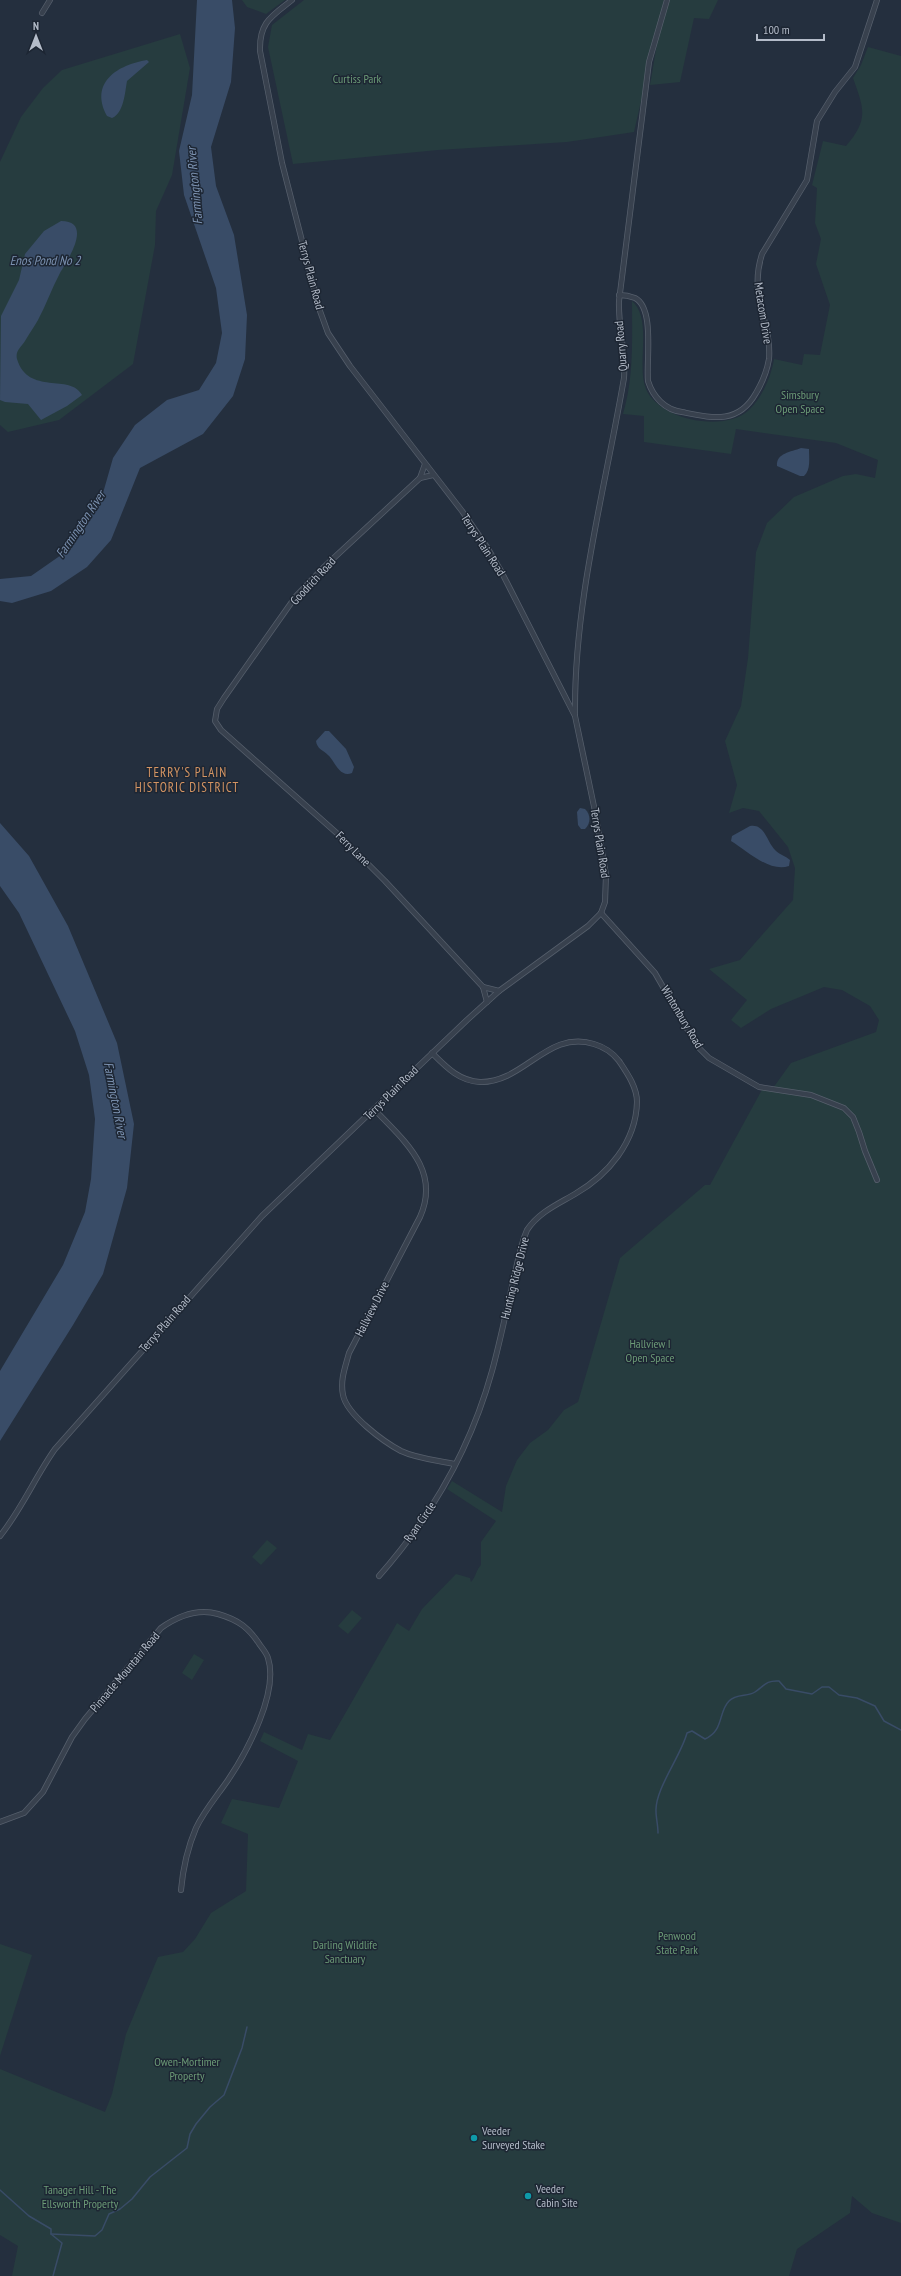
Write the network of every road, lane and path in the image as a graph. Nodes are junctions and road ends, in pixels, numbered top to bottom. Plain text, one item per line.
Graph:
1 (50, 0) edge
2 (292, 0) edge
3 (666, 0) edge
4 (877, 0) edge
5 (42, 13) dead end
6 (619, 295) junction
7 (425, 464) junction
8 (433, 475) junction
9 (420, 478) junction
10 (574, 693) junction
11 (564, 695) junction
12 (575, 716) junction
13 (214, 721) joint
14 (601, 912) junction
15 (483, 987) junction
16 (499, 991) junction
17 (487, 1002) junction
18 (432, 1053) junction
19 (375, 1110) junction
20 (877, 1180) dead end
21 (455, 1464) junction
22 (0, 1536) edge
23 (379, 1576) dead end
24 (0, 1822) edge
25 (181, 1890) dead end

1 - 5 street
2 - 7 street, Terrys Plain Road
3 - 6 street, Quarry Road
4 - 6 street, Metacom Drive
6 - 10 street, Quarry Road
7 - 8 street, Terrys Plain Road
7 - 9 street, Goodrich Road
8 - 9 street, Goodrich Road
8 - 11 street, Terrys Plain Road
9 - 13 street, Goodrich Road
10 - 11 street
10 - 12 street, Quarry Road
11 - 12 street, Terrys Plain Road
12 - 14 street, Terrys Plain Road
13 - 15 street, Ferry Lane
14 - 16 street, Terrys Plain Road
14 - 20 street, Wintonbury Road
15 - 16 street
15 - 17 street, Ferry Lane
16 - 17 street, Terrys Plain Road
17 - 18 street, Terrys Plain Road
18 - 19 street, Terrys Plain Road
18 - 21 street, Hunting Ridge Drive
19 - 21 street, Hallview Drive
19 - 22 street, Terrys Plain Road
21 - 23 street, Ryan Circle
24 - 25 street, Pinnacle Mountain Road

